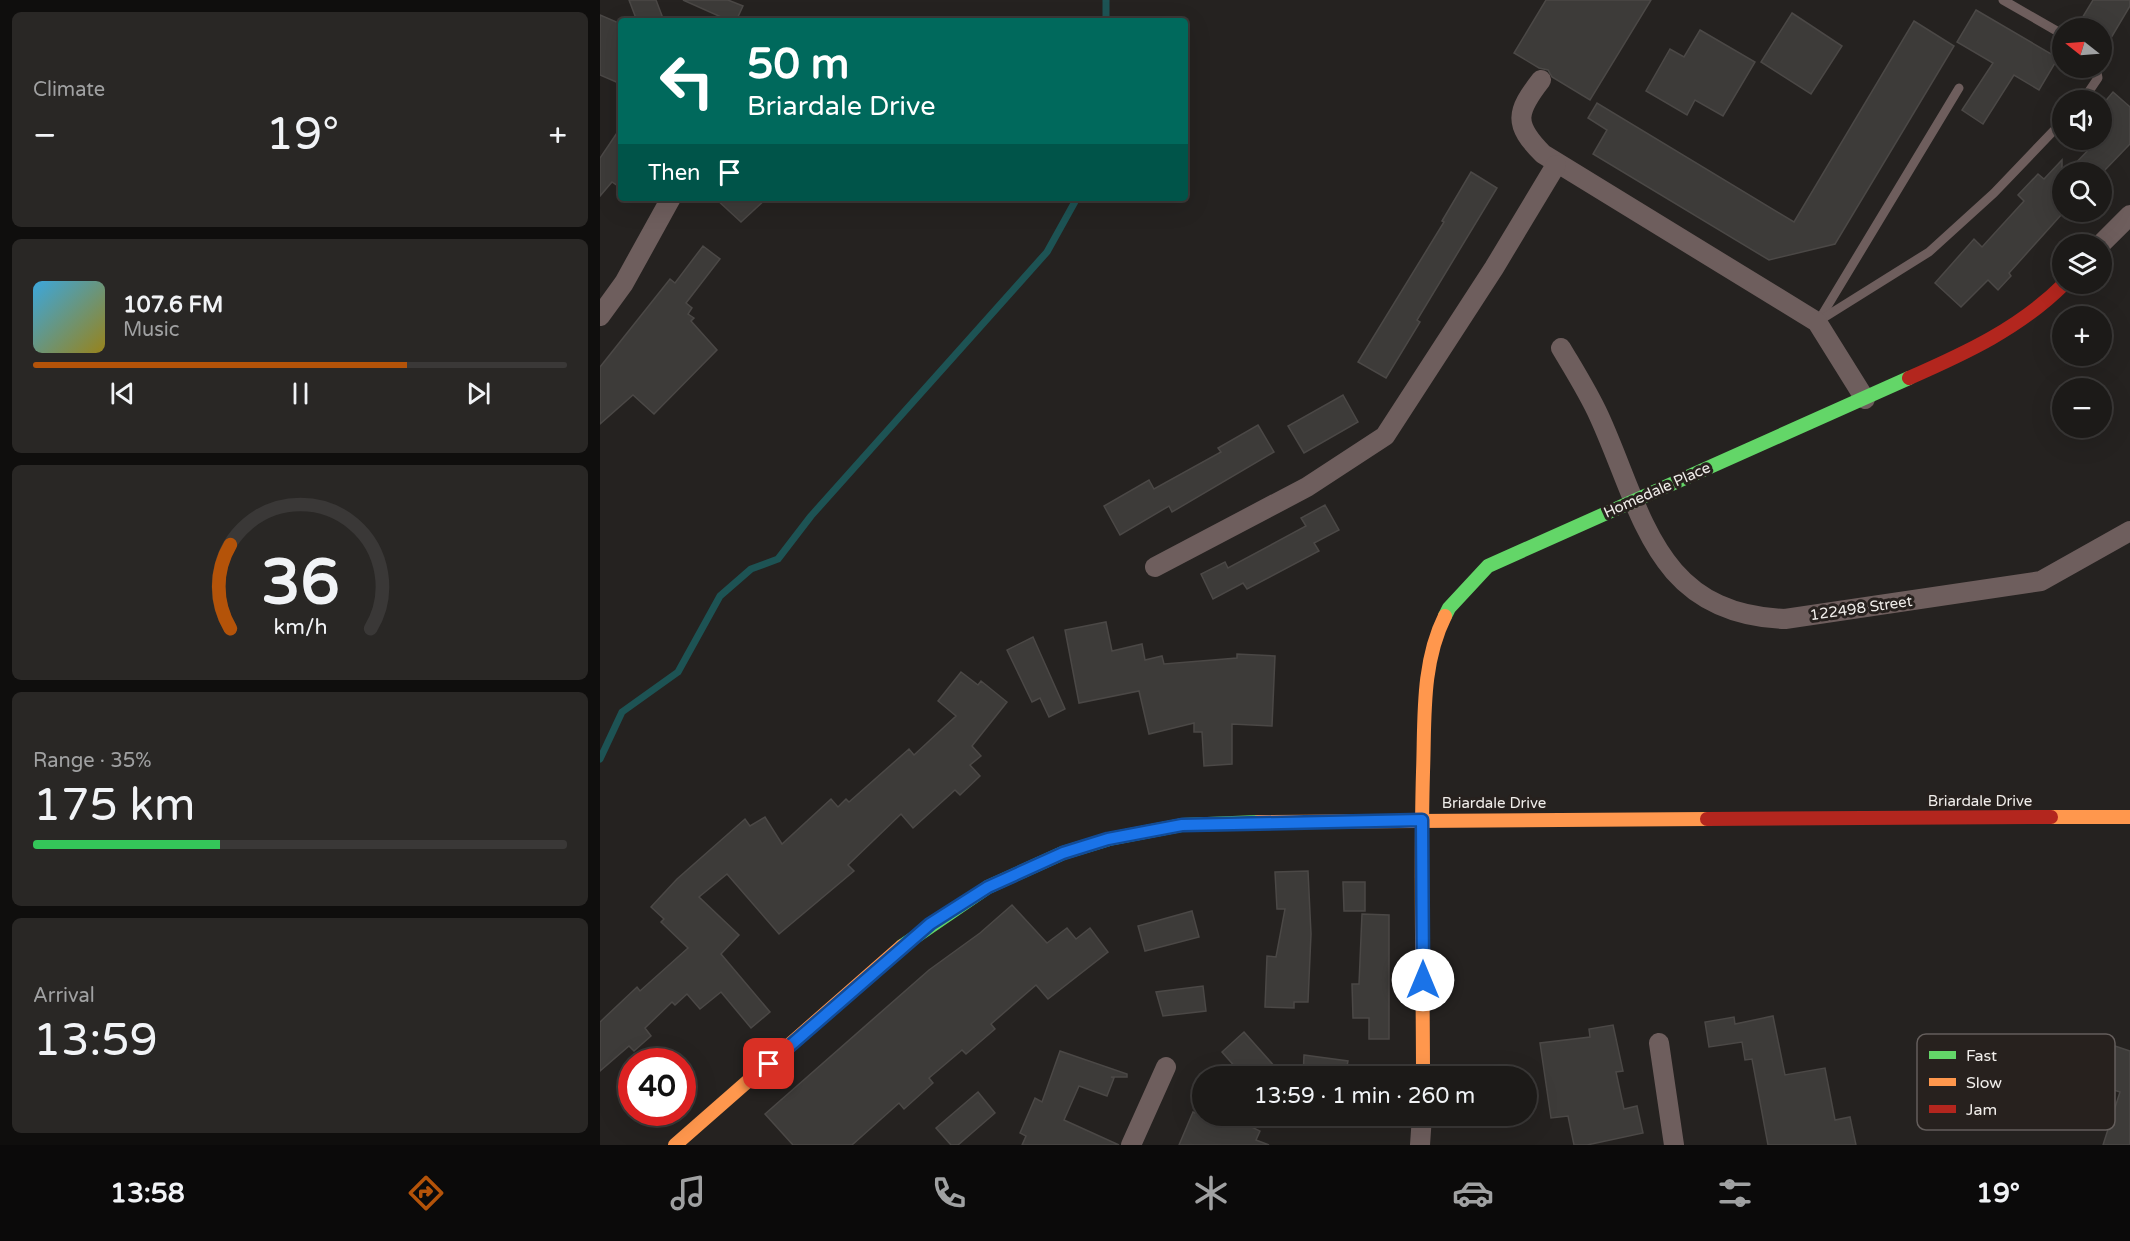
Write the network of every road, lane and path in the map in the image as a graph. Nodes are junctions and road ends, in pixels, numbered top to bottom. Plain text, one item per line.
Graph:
1 (2003, 0) edge
2 (2052, 28) edge
3 (1541, 80) dead end
4 (1959, 88) dead end
5 (2052, 132) edge
6 (1556, 165) junction
7 (669, 201) edge
8 (2126, 224) edge
9 (2112, 236) edge
10 (2054, 294) edge
11 (600, 316) edge
12 (1817, 322) junction
13 (1561, 348) dead end
14 (1865, 399) junction
15 (1632, 500) junction
16 (2130, 531) edge
17 (1155, 567) dead end
18 (2130, 817) edge
19 (1422, 820) junction
20 (1659, 1043) dead end
21 (1423, 1066) edge
22 (1166, 1067) dead end
23 (1421, 1126) edge
24 (675, 1145) edge
25 (1131, 1145) edge
26 (1420, 1145) edge
27 (1674, 1145) edge

1 - 2 lane
3 - 6 street
4 - 12 lane
5 - 12 lane
6 - 12 street
6 - 17 street
7 - 11 street
8 - 9 street
10 - 14 street, Homedale Place
12 - 14 street
13 - 15 street, 122498 Street
14 - 15 street, Homedale Place
15 - 16 street, 122498 Street
15 - 19 street, Homedale Place
18 - 19 street, Briardale Drive
19 - 21 street, Homedale Place
19 - 24 street, Briardale Drive
20 - 27 street
22 - 25 street
23 - 26 street

